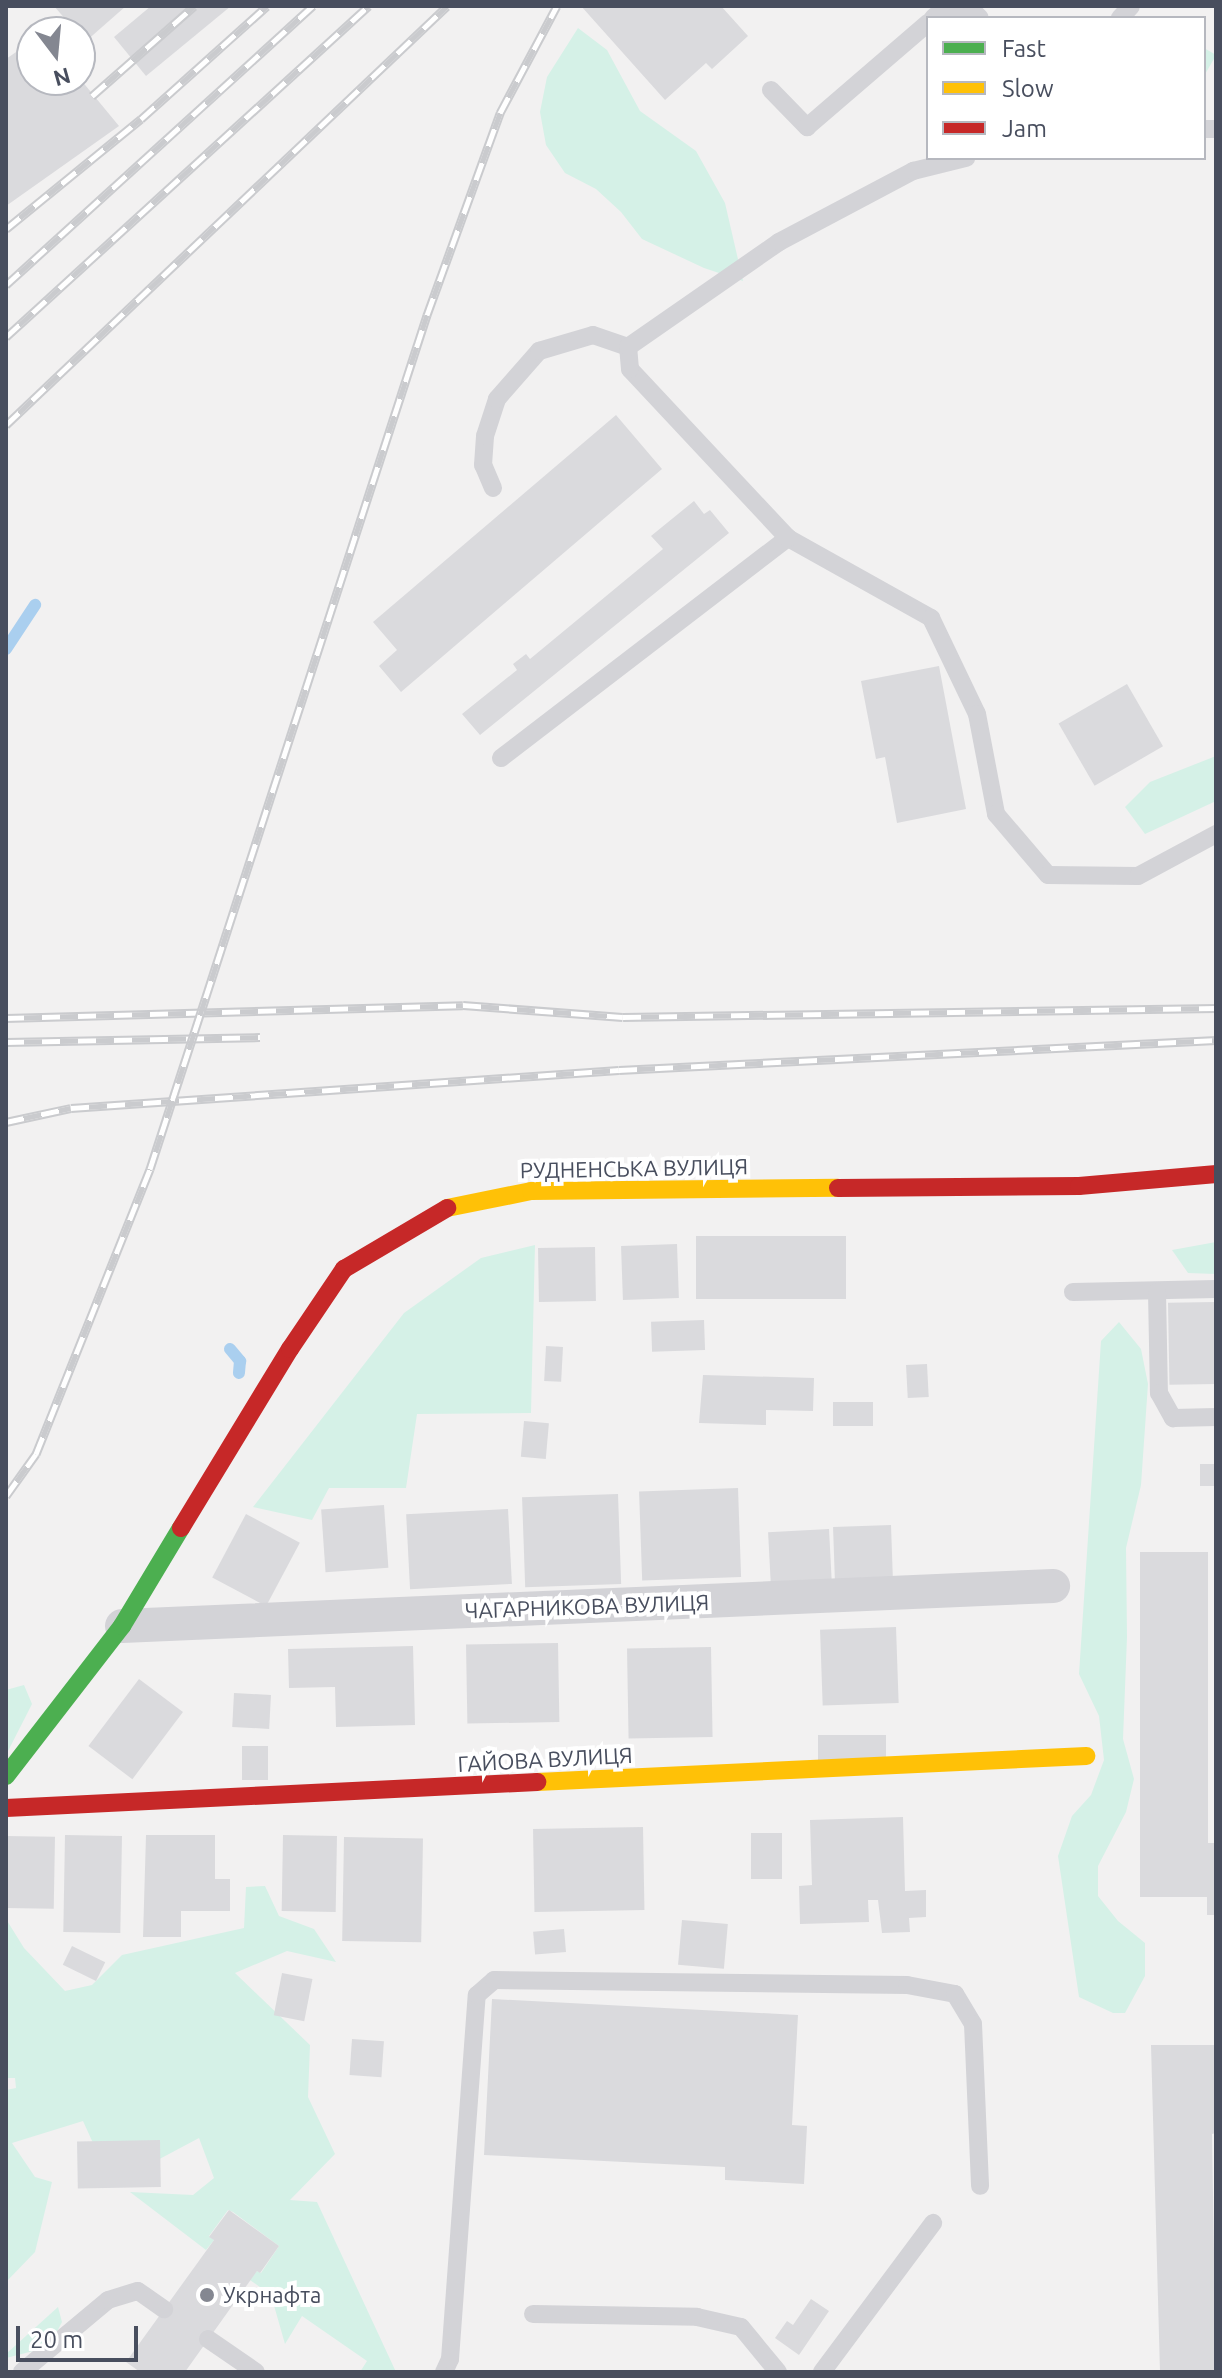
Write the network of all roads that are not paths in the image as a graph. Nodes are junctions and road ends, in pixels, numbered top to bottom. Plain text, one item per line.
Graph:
1 (975, 11) edge
2 (935, 16) edge
3 (926, 25) edge
4 (771, 90) dead end
5 (958, 160) edge
6 (628, 347) junction
7 (493, 488) dead end
8 (788, 538) junction
9 (501, 758) dead end
10 (1216, 834) edge
11 (1216, 1174) edge
12 (1216, 1289) edge
13 (1073, 1292) dead end
14 (1157, 1292) junction
15 (1216, 1417) edge
16 (1053, 1586) dead end
17 (122, 1626) junction
18 (1086, 1756) dead end
19 (6, 1776) edge
20 (6, 1808) edge
21 (980, 2186) dead end
22 (933, 2223) dead end
23 (164, 2309) dead end
24 (533, 2314) dead end
25 (208, 2339) dead end
26 (22, 2372) edge
27 (256, 2372) edge
28 (444, 2372) edge
29 (778, 2372) edge
30 (822, 2372) edge

1 - 2 lane
3 - 4 lane
5 - 6 lane
6 - 7 lane
6 - 8 lane
8 - 9 lane
8 - 10 lane
11 - 17 street, РУДНЕНСЬКА ВУЛИЦЯ
12 - 14 lane
13 - 14 lane
14 - 15 lane
16 - 17 street, ЧАГАРНИКОВА ВУЛИЦЯ
17 - 19 street, РУДНЕНСЬКА ВУЛИЦЯ
18 - 20 street, ГАЙОВА ВУЛИЦЯ
21 - 28 lane
22 - 30 lane
23 - 26 lane
24 - 29 lane
25 - 27 lane

